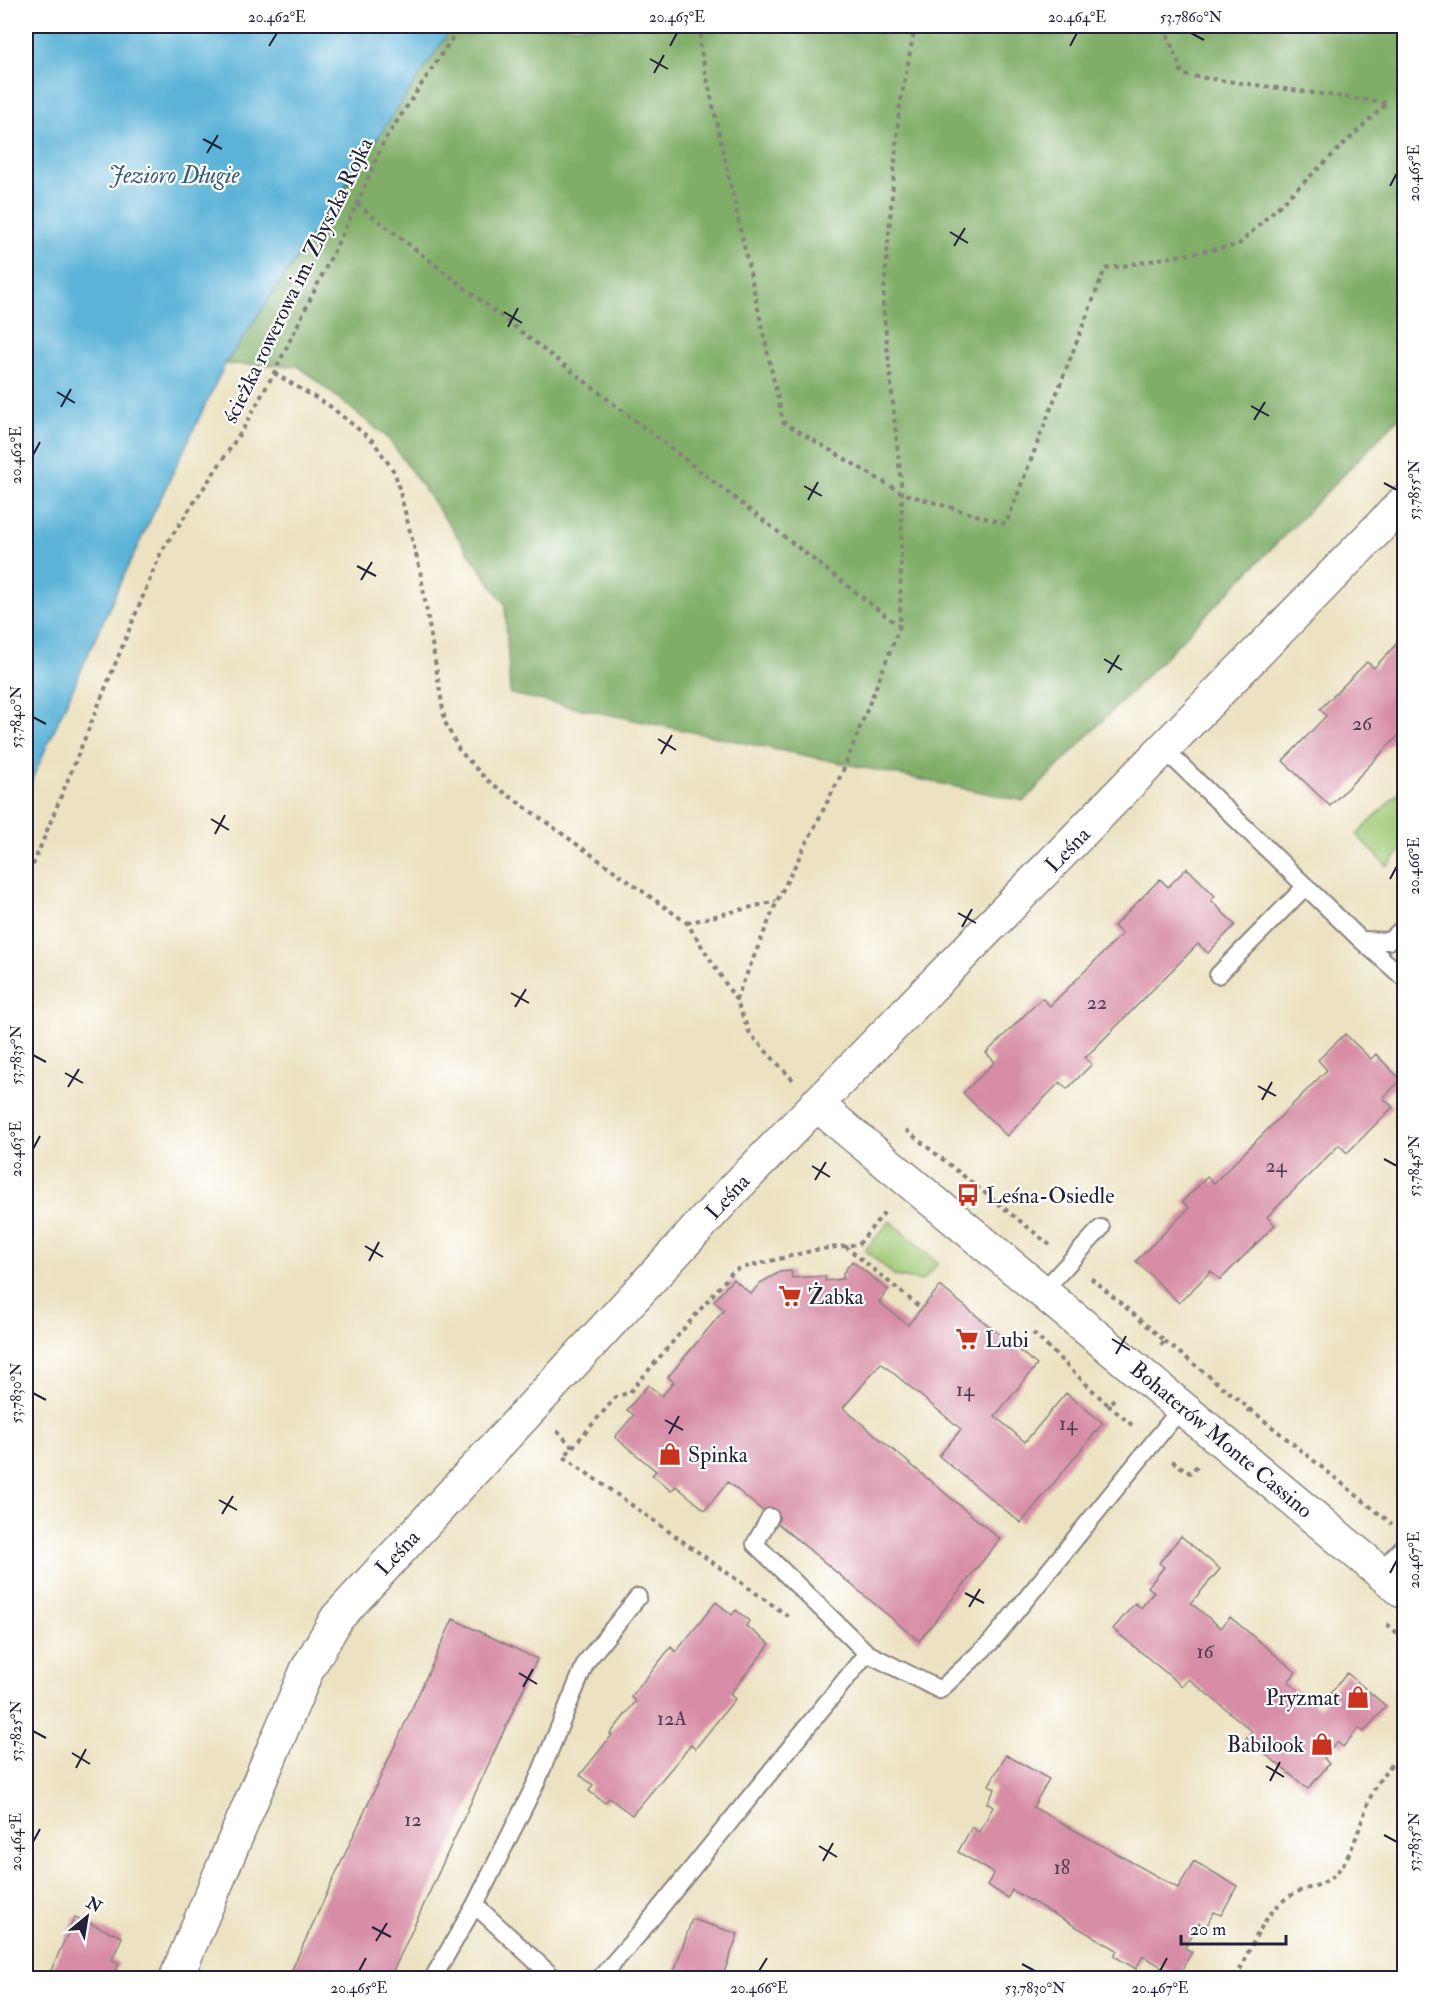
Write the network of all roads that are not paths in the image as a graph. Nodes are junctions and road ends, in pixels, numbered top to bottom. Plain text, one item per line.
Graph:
1 (1404, 502) edge
2 (1164, 748) junction
3 (1306, 886) junction
4 (1404, 927) edge
5 (1361, 940) junction
6 (1218, 975) dead end
7 (1404, 978) edge
8 (806, 1094) junction
9 (1101, 1228) dead end
10 (1043, 1291) junction
11 (1183, 1406) junction
12 (770, 1517) dead end
13 (1404, 1546) edge
14 (1392, 1581) edge
15 (638, 1597) dead end
16 (867, 1653) junction
17 (475, 1905) junction
18 (177, 1978) edge
19 (433, 1978) edge
20 (554, 1978) edge
21 (600, 1978) edge

1 - 2 street, Leśna
2 - 3 lane
2 - 8 street, Leśna
3 - 5 lane
3 - 6 lane
4 - 5 lane
5 - 7 lane
8 - 10 street, Bohaterów Monte Cassino
8 - 18 street, Leśna
9 - 10 lane
10 - 11 street, Bohaterów Monte Cassino
11 - 14 street, Bohaterów Monte Cassino
11 - 16 lane
12 - 16 lane
13 - 14 lane
15 - 17 lane
16 - 21 lane
17 - 19 lane
17 - 20 lane

